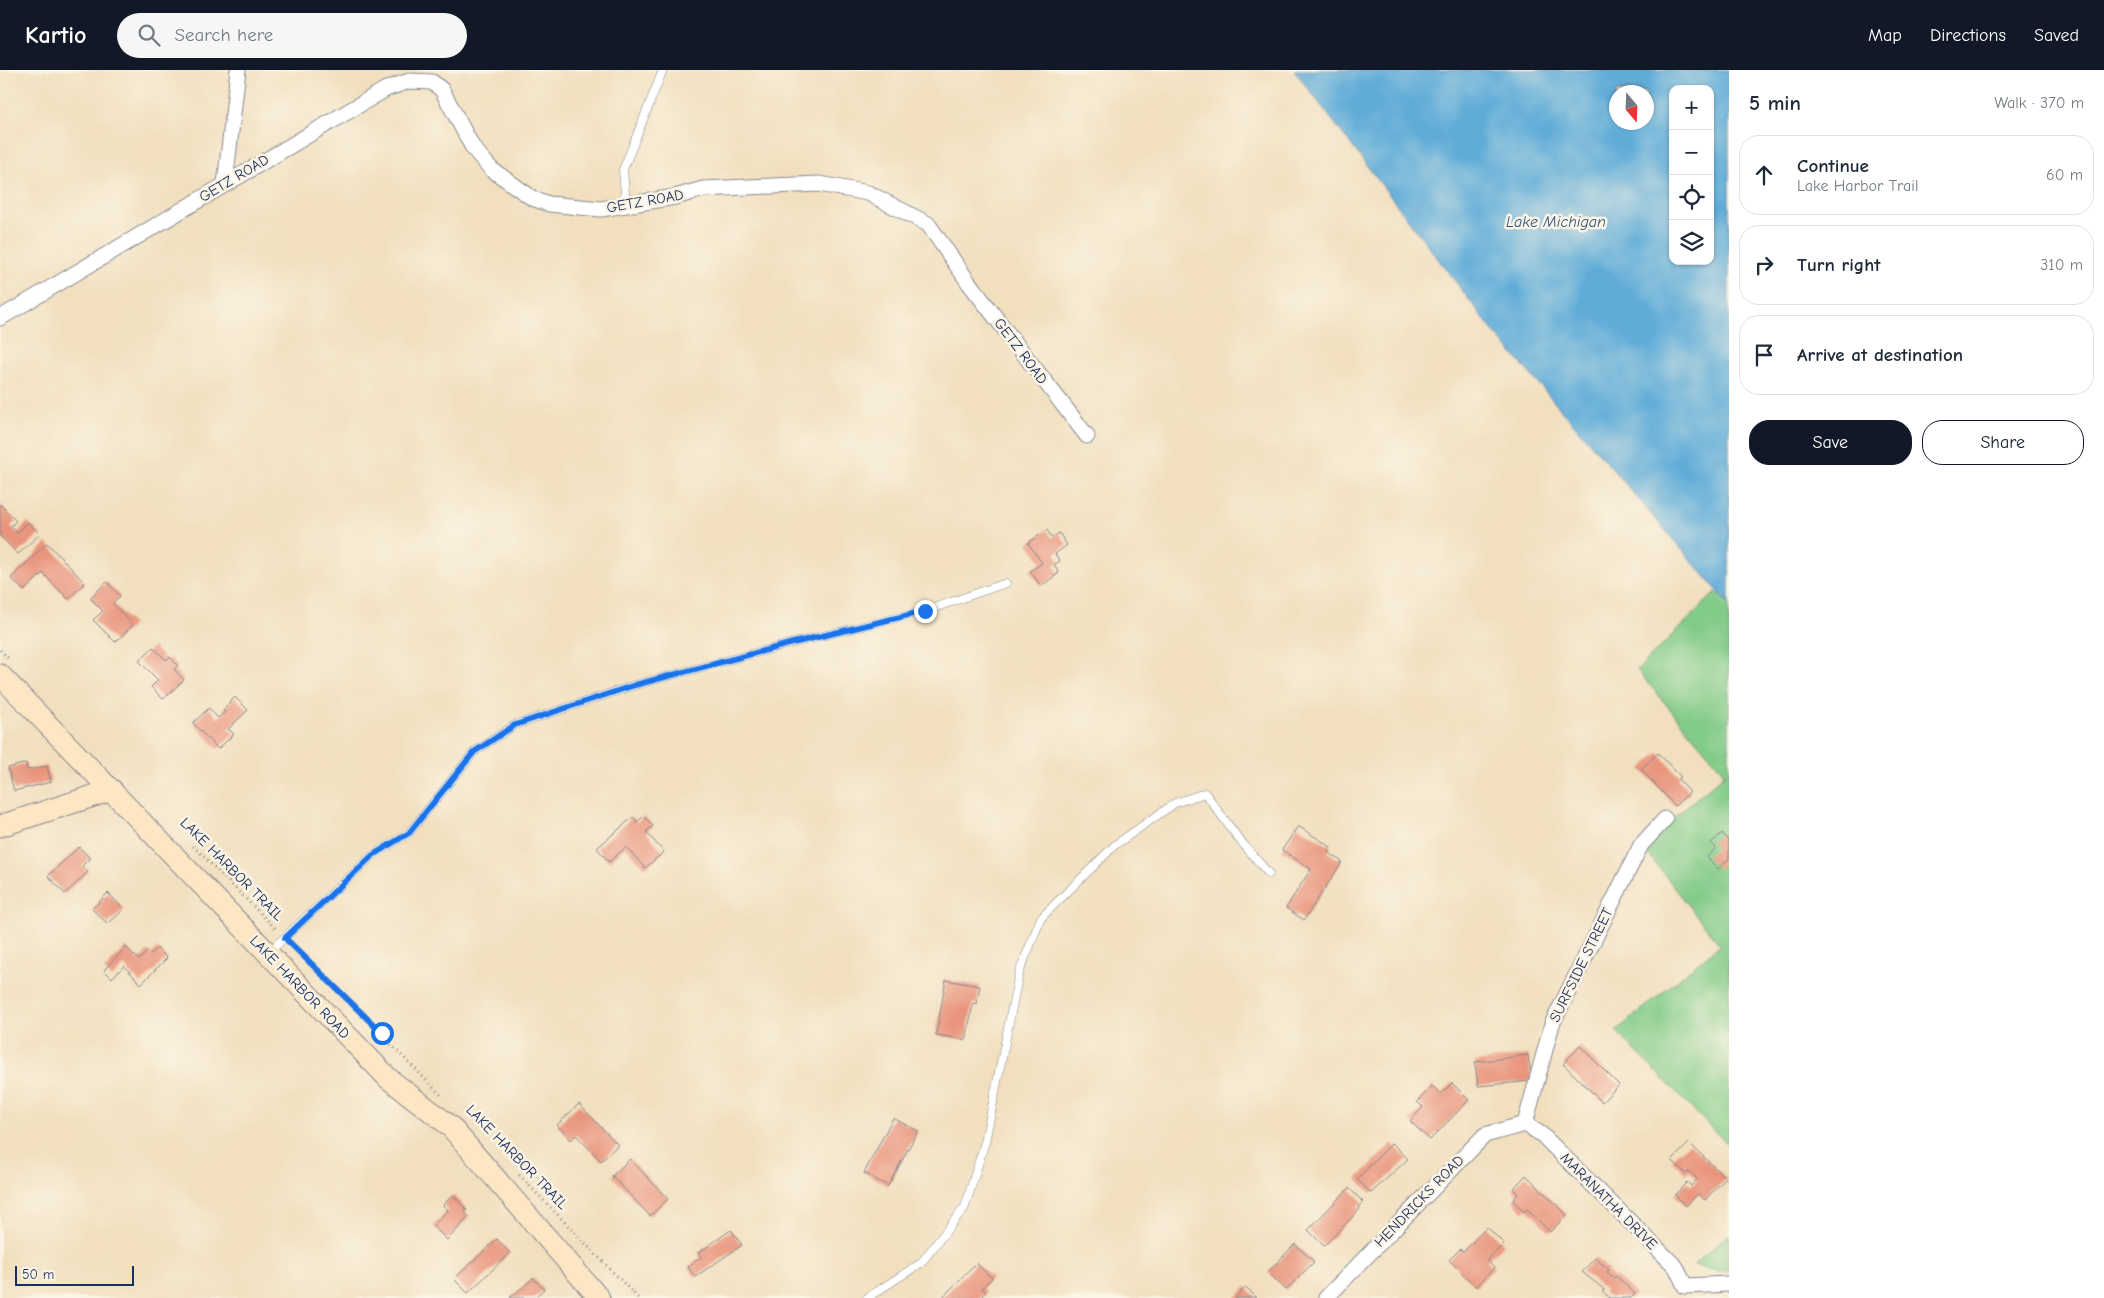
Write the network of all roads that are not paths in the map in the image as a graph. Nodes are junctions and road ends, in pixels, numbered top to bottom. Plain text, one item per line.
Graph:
1 (238, 70) edge
2 (663, 70) edge
3 (225, 184) junction
4 (626, 205) junction
5 (0, 318) edge
6 (1087, 436) dead end
7 (1006, 583) dead end
8 (7, 670) edge
9 (112, 790) junction
10 (1665, 819) dead end
11 (0, 826) edge
12 (1269, 874) dead end
13 (268, 954) junction
14 (1525, 1124) junction
15 (1729, 1284) edge
16 (1683, 1292) edge
17 (599, 1298) edge
18 (867, 1298) edge
19 (1326, 1298) edge

1 - 3 street
2 - 4 lane
3 - 4 street, GETZ ROAD
3 - 5 street, GETZ ROAD
4 - 6 street, GETZ ROAD
7 - 13 lane
8 - 9 street, LAKE HARBOR ROAD
9 - 11 street
9 - 13 street, LAKE HARBOR ROAD
10 - 14 street, SURFSIDE STREET
12 - 18 lane
13 - 17 street, LAKE HARBOR ROAD
14 - 16 street, MARANATHA DRIVE
14 - 19 street, HENDRICKS ROAD
15 - 16 street

